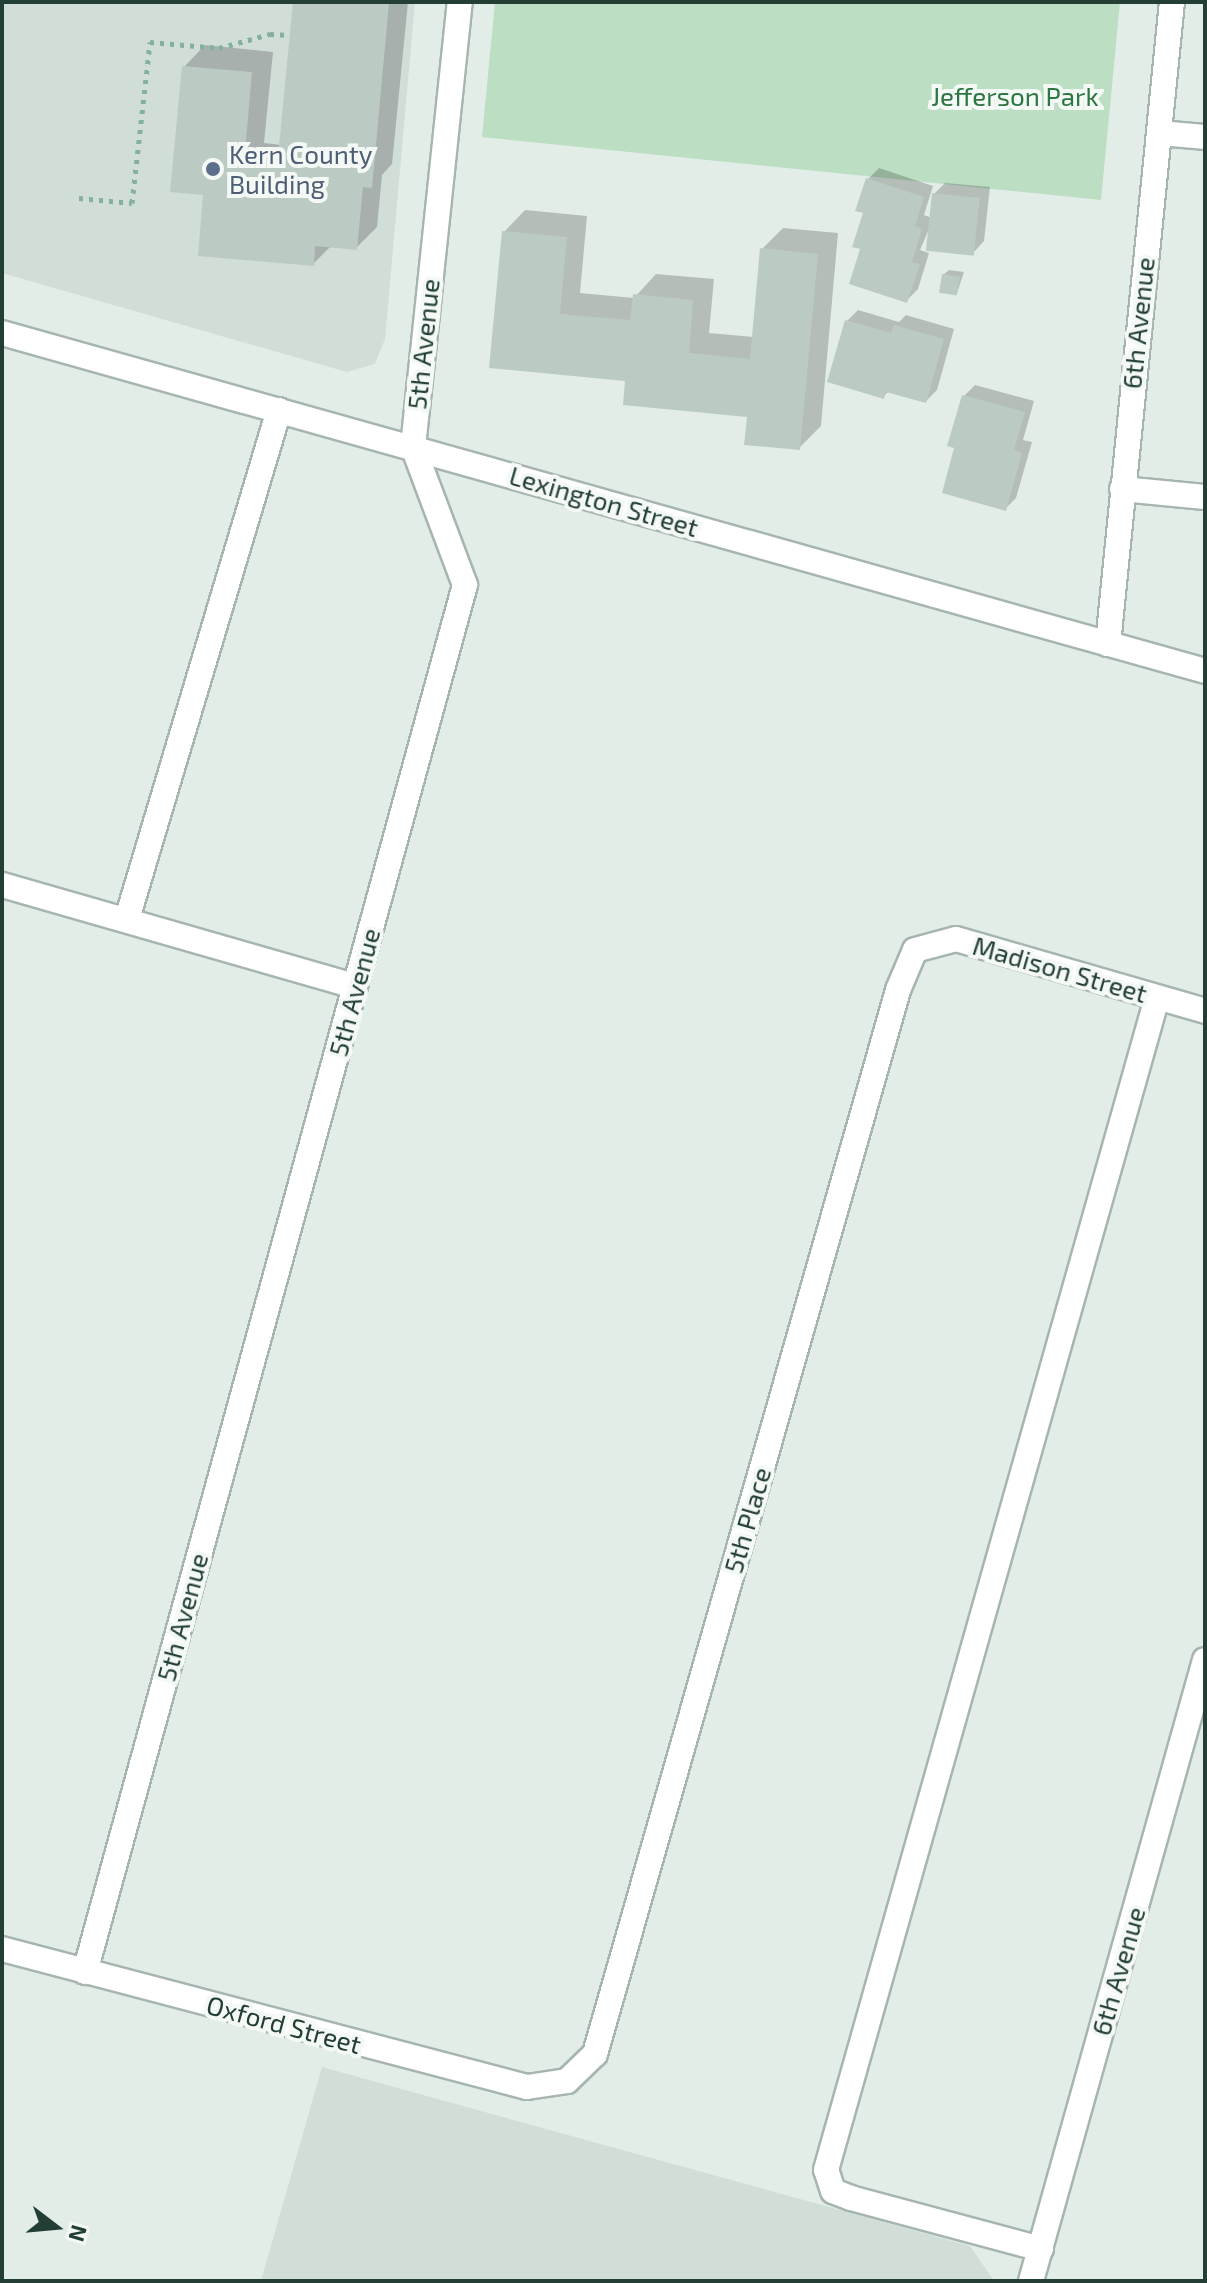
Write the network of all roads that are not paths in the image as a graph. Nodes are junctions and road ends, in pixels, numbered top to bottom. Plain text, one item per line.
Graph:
1 (460, 2) edge
2 (1172, 2) edge
3 (1160, 133) junction
4 (1205, 137) edge
5 (2, 333) edge
6 (279, 410) junction
7 (413, 447) junction
8 (1122, 489) junction
9 (1205, 497) edge
10 (1108, 644) junction
11 (1205, 671) edge
12 (2, 885) edge
13 (127, 919) junction
14 (915, 950) joint
15 (355, 986) junction
16 (1157, 998) junction
17 (1205, 1011) edge
18 (1205, 1660) edge
19 (2, 1949) edge
20 (85, 1972) junction
21 (567, 2081) joint
22 (1041, 2249) junction
23 (1031, 2281) edge

1 - 7 street, 5th Avenue
2 - 3 street, 6th Avenue
3 - 4 street
3 - 8 street, 6th Avenue
5 - 6 street, Lexington Street
6 - 7 street, Lexington Street
6 - 13 street
7 - 10 street, Lexington Street
7 - 15 street, 5th Avenue
8 - 9 street
8 - 10 street, 6th Avenue
10 - 11 street, Lexington Street
12 - 13 street
13 - 15 street
14 - 16 street, Madison Street
14 - 21 street, 5th Place
15 - 20 street, 5th Avenue
16 - 17 street, Madison Street
16 - 22 street
18 - 22 street, 6th Avenue
19 - 20 street, Oxford Street
20 - 21 street, Oxford Street
22 - 23 street, 6th Avenue

